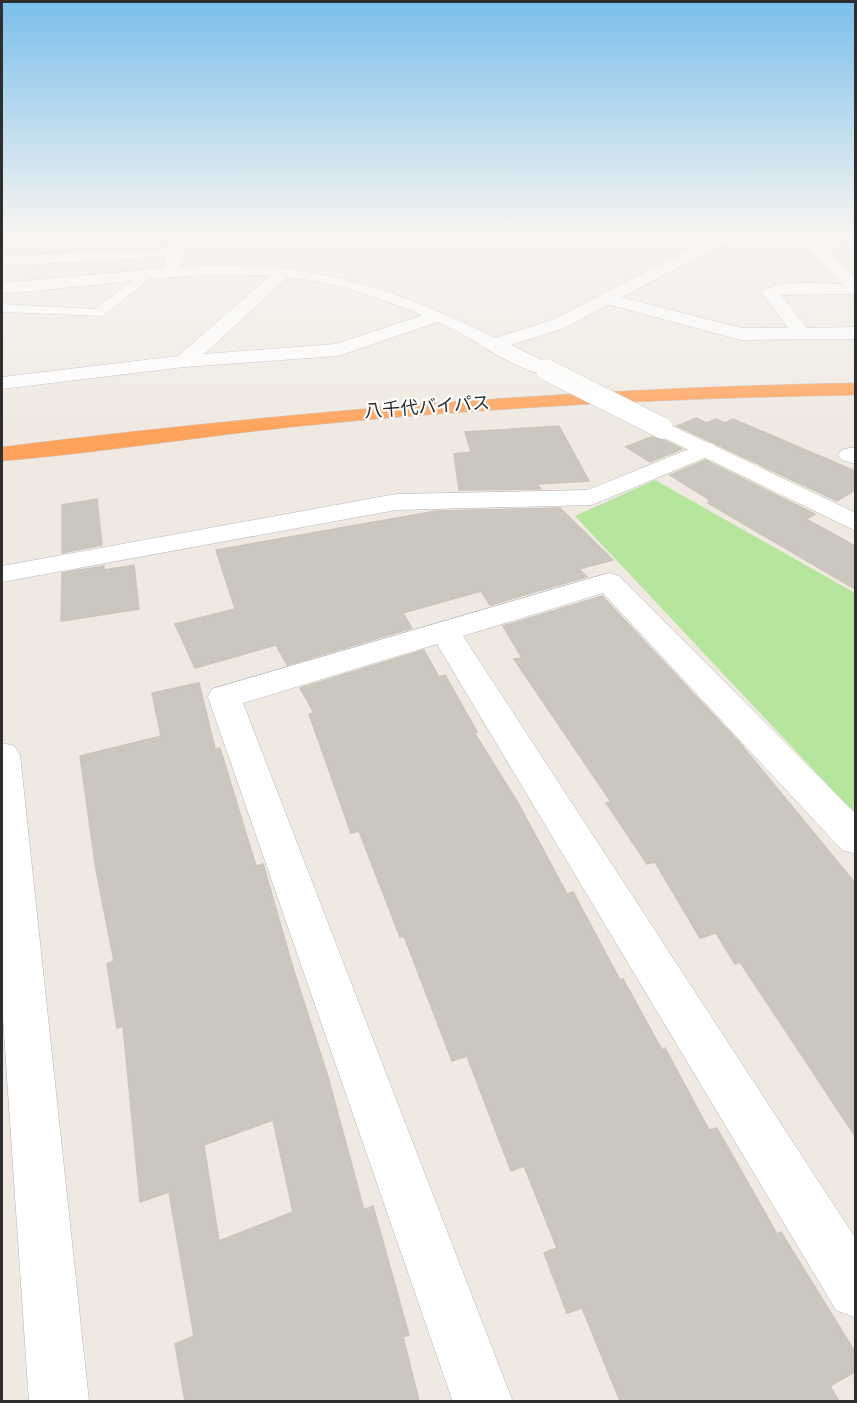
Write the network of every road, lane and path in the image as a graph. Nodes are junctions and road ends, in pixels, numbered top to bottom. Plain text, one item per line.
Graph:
1 (115, 299) edge
2 (253, 299) edge
3 (392, 299) edge
4 (608, 299) edge
5 (611, 299) edge
6 (776, 299) edge
7 (2, 308) edge
8 (435, 317) junction
9 (855, 333) edge
10 (802, 334) junction
11 (492, 345) junction
12 (184, 361) junction
13 (2, 383) edge
14 (855, 389) edge
15 (706, 449) junction
16 (2, 454) edge
17 (855, 524) edge
18 (2, 574) edge
19 (445, 632) junction
20 (2, 755) edge
21 (855, 839) edge
22 (10, 954) edge
23 (855, 1290) edge
24 (58, 1401) edge
25 (483, 1401) edge

1 - 7 lane
2 - 12 street
3 - 8 street
4 - 11 street
5 - 10 street
6 - 10 street
8 - 11 street
8 - 12 street
9 - 10 street
11 - 15 street, bridge
12 - 13 street
14 - 16 highway, 八千代バイパス
15 - 17 street
15 - 18 street
19 - 21 street
19 - 23 street
19 - 25 street
20 - 22 street
22 - 24 street

